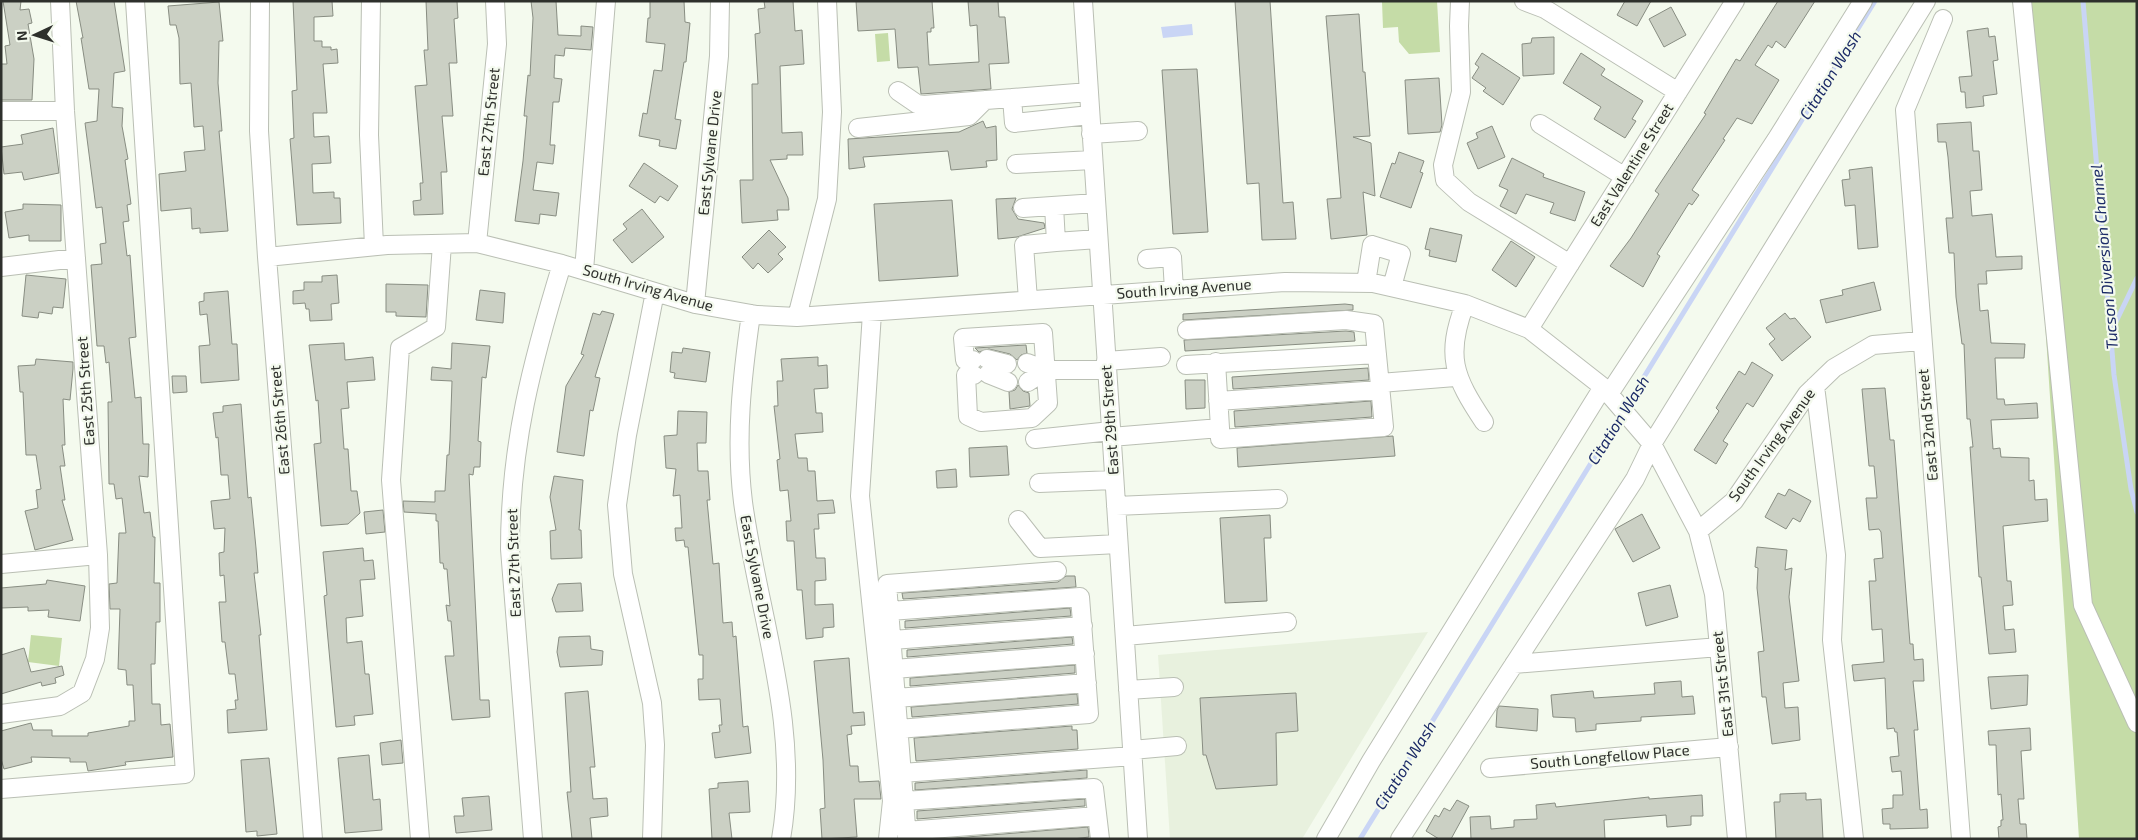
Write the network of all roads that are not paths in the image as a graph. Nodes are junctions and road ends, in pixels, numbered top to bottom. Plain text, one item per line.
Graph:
1 (60, 1) edge
2 (135, 1) edge
3 (260, 1) edge
4 (370, 1) edge
5 (495, 1) edge
6 (606, 1) edge
7 (720, 1) edge
8 (827, 1) edge
9 (1083, 1) edge
10 (1460, 1) edge
11 (1524, 1) edge
12 (1863, 1) edge
13 (1926, 1) edge
14 (2022, 1) edge
15 (1731, 3) edge
16 (1943, 19) dead end
17 (898, 91) dead end
18 (1089, 92) junction
19 (1678, 92) junction
20 (1012, 98) junction
21 (985, 100) junction
22 (1, 111) edge
23 (65, 111) junction
24 (1090, 115) junction
25 (1540, 124) dead end
26 (858, 128) dead end
27 (1138, 131) dead end
28 (1092, 134) junction
29 (1093, 160) junction
30 (1016, 164) dead end
31 (1625, 177) junction
32 (1096, 203) junction
33 (1054, 206) junction
34 (1024, 208) dead end
35 (1098, 239) junction
36 (1056, 242) junction
37 (477, 243) junction
38 (442, 244) junction
39 (374, 246) junction
40 (267, 257) junction
41 (76, 258) junction
42 (1147, 259) dead end
43 (562, 264) junction
44 (1570, 264) junction
45 (1, 267) edge
46 (584, 270) junction
47 (1366, 283) junction
48 (1392, 287) junction
49 (1174, 290) junction
50 (655, 292) junction
51 (1102, 295) junction
52 (1028, 300) junction
53 (695, 304) junction
54 (1465, 304) junction
55 (872, 313) junction
56 (751, 314) junction
57 (797, 317) junction
58 (1529, 329) junction
59 (1187, 330) dead end
60 (1921, 341) junction
61 (1377, 354) junction
62 (1161, 357) dead end
63 (1216, 362) junction
64 (1027, 363) dead end
65 (1007, 364) dead end
66 (1186, 364) dead end
67 (1106, 365) junction
68 (975, 367) junction
69 (1046, 370) junction
70 (1455, 377) dead end
71 (1008, 382) dead end
72 (1028, 382) dead end
73 (1816, 386) junction
74 (1380, 387) junction
75 (1606, 391) junction
76 (1218, 401) junction
77 (1484, 422) dead end
78 (1220, 428) junction
79 (1111, 434) junction
80 (1035, 439) dead end
81 (1652, 444) junction
82 (1114, 480) junction
83 (1038, 483) dead end
84 (1278, 499) dead end
85 (1116, 506) junction
86 (1018, 520) dead end
87 (1698, 531) junction
88 (1118, 544) junction
89 (98, 555) junction
90 (1, 564) edge
91 (1057, 571) dead end
92 (890, 612) junction
93 (1287, 622) dead end
94 (1083, 626) junction
95 (1124, 636) junction
96 (892, 640) junction
97 (1719, 646) junction
98 (1085, 654) junction
99 (1514, 664) junction
100 (894, 668) junction
101 (1087, 683) junction
102 (1174, 687) dead end
103 (1128, 690) junction
104 (896, 698) junction
105 (1, 714) edge
106 (2137, 723) edge
107 (898, 729) junction
108 (1177, 746) dead end
109 (1730, 747) junction
110 (1132, 753) junction
111 (1490, 768) dead end
112 (902, 773) junction
113 (1, 790) edge
114 (904, 800) junction
115 (1097, 816) junction
116 (906, 835) edge
117 (313, 839) edge
118 (420, 839) edge
119 (533, 839) edge
120 (652, 839) edge
121 (781, 839) edge
122 (888, 839) edge
123 (1100, 839) edge
124 (1138, 839) edge
125 (1326, 839) edge
126 (1400, 839) edge
127 (1737, 839) edge
128 (1854, 839) edge
129 (1961, 839) edge

1 - 23 street, East 25th Street
2 - 113 street
3 - 40 street, East 26th Street
4 - 39 street
5 - 37 street, East 27th Street
6 - 46 street
7 - 53 street, East Sylvane Drive
8 - 57 street
9 - 18 street, East 29th Street
10 - 44 street
11 - 19 street
12 - 75 street
13 - 81 street
14 - 106 street
15 - 19 street, East Valentine Street
16 - 60 street, East 32nd Street
17 - 21 street
18 - 20 street
18 - 24 street, East 29th Street
19 - 31 street, East Valentine Street
20 - 21 street
20 - 24 street
21 - 26 street
22 - 23 street
23 - 41 street, East 25th Street
24 - 28 street, East 29th Street
25 - 31 street
27 - 28 street
28 - 29 street, East 29th Street
29 - 30 street
29 - 32 street, East 29th Street
31 - 44 street, East Valentine Street
32 - 33 street
32 - 35 street, East 29th Street
33 - 34 street
33 - 36 street
35 - 36 street
35 - 51 street, East 29th Street
36 - 52 street
37 - 38 street, South Irving Avenue
37 - 43 street, South Irving Avenue
38 - 39 street, South Irving Avenue
38 - 118 street
39 - 40 street, South Irving Avenue
40 - 117 street, East 26th Street
41 - 45 street
41 - 89 street, East 25th Street
42 - 49 street
43 - 46 street, South Irving Avenue
43 - 119 street, East 27th Street
44 - 58 street, East Valentine Street
46 - 50 street, South Irving Avenue
47 - 48 street, South Irving Avenue
47 - 48 street
47 - 49 street, South Irving Avenue
48 - 54 street, South Irving Avenue
49 - 51 street, South Irving Avenue
50 - 53 street, South Irving Avenue
50 - 120 street
51 - 52 street, South Irving Avenue
51 - 67 street, East 29th Street
52 - 55 street, South Irving Avenue
53 - 56 street, South Irving Avenue
54 - 58 street, South Irving Avenue
54 - 77 street
55 - 57 street, South Irving Avenue
55 - 122 street
56 - 57 street, South Irving Avenue
56 - 121 street, East Sylvane Drive
58 - 75 street, South Irving Avenue
59 - 61 street
60 - 73 street, South Irving Avenue
60 - 129 street, East 32nd Street
61 - 63 street
61 - 74 street
62 - 67 street
63 - 66 street
63 - 76 street
64 - 69 street
65 - 68 street
67 - 69 street
67 - 79 street, East 29th Street
68 - 69 street
68 - 69 street
68 - 71 street
69 - 72 street
70 - 74 street
73 - 87 street, South Irving Avenue
73 - 128 street
74 - 76 street
74 - 78 street
75 - 81 street, South Irving Avenue
75 - 125 street
76 - 78 street
78 - 79 street
79 - 80 street
79 - 82 street, East 29th Street
81 - 87 street, South Irving Avenue
81 - 99 street
82 - 83 street
82 - 85 street, East 29th Street
84 - 85 street
85 - 88 street, East 29th Street
86 - 88 street
87 - 97 street, East 31st Street
88 - 95 street, East 29th Street
89 - 90 street
89 - 105 street, East 25th Street
91 - 92 street
92 - 94 street
92 - 96 street
93 - 95 street
94 - 96 street
94 - 98 street
95 - 103 street, East 29th Street
96 - 100 street
97 - 99 street
97 - 109 street, East 31st Street
98 - 100 street
98 - 101 street
99 - 126 street
100 - 104 street
101 - 104 street
101 - 107 street
102 - 103 street
103 - 110 street, East 29th Street
104 - 107 street
107 - 112 street
108 - 110 street
109 - 111 street, South Longfellow Place
109 - 127 street, East 31st Street
110 - 112 street
110 - 124 street, East 29th Street
112 - 114 street
114 - 115 street
114 - 116 street
115 - 116 street
115 - 123 street

